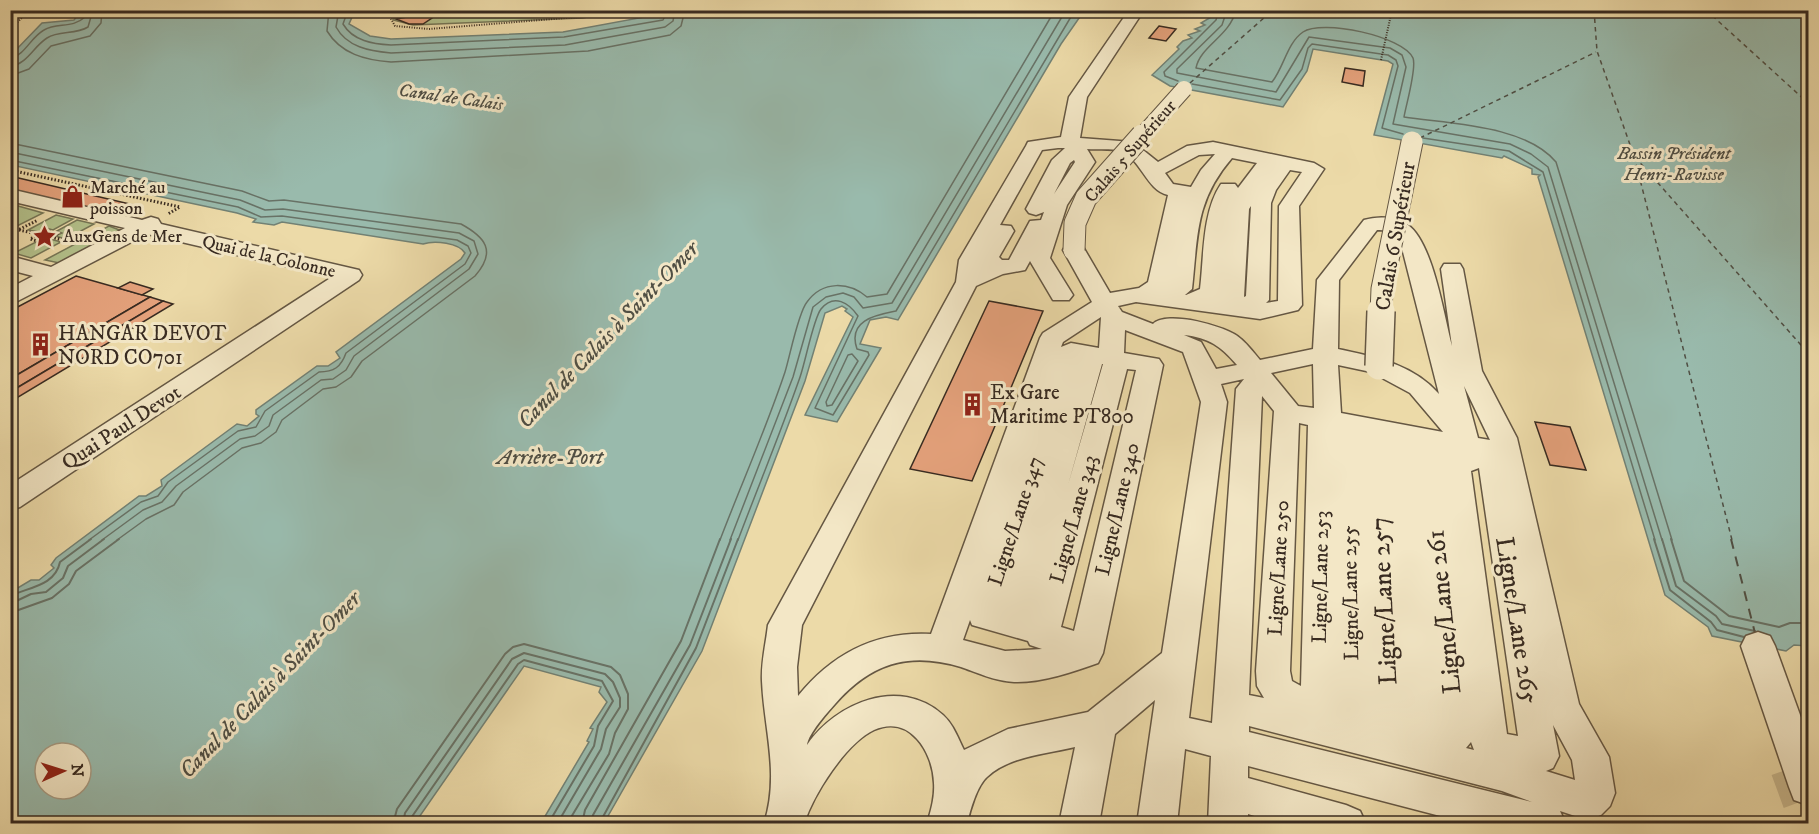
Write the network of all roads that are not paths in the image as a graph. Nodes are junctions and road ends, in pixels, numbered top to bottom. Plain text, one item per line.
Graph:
1 (1137, 10) edge
2 (1184, 89) dead end
3 (1412, 142) dead end
4 (1062, 152) junction
5 (1271, 159) junction
6 (1148, 166) junction
7 (10, 195) edge
8 (168, 214) road end
9 (145, 226) junction
10 (1418, 262) junction
11 (10, 263) edge
12 (997, 268) junction
13 (54, 275) junction
14 (351, 275) joint
15 (968, 282) junction
16 (1146, 294) junction
17 (1061, 295) junction
18 (1191, 296) junction
19 (10, 298) edge
20 (1237, 308) junction
21 (1109, 310) junction
22 (1325, 354) junction
23 (1104, 357) junction
24 (1379, 366) junction
25 (1258, 373) junction
26 (1208, 379) junction
27 (1380, 429) junction
28 (10, 500) edge
29 (1025, 629) junction
30 (1758, 646) dead end
31 (943, 649) junction
32 (1085, 650) junction
33 (1178, 660) junction
34 (1014, 668) junction
35 (1231, 706) junction
36 (1284, 709) junction
37 (1331, 720) junction
38 (1098, 726) junction
39 (1169, 729) junction
40 (1402, 736) junction
41 (789, 739) junction
42 (1231, 744) junction
43 (1504, 763) junction
44 (1809, 787) tunnel mouth
45 (1229, 807) edge
46 (950, 814) edge
47 (787, 817) edge
48 (1079, 824) edge
49 (1157, 824) edge
50 (1294, 824) edge
51 (1346, 824) edge
52 (1546, 824) edge

1 - 4 street
2 - 21 street, Calais 5 Supérieur, bridge
3 - 24 street, Calais 6 Supérieur, bridge
4 - 6 street
4 - 12 street
4 - 12 street
4 - 15 street
4 - 17 street
5 - 6 street
5 - 16 street
5 - 18 street
5 - 18 street
5 - 20 street
5 - 20 street
6 - 16 street
7 - 9 street, Quai de la Colonne
8 - 9 street
9 - 13 street
9 - 14 street, Quai de la Colonne
10 - 22 street
10 - 27 street
10 - 43 street
11 - 13 street
12 - 15 street
12 - 17 street
13 - 19 street
14 - 28 street, Quai Paul Devot
15 - 41 street
16 - 18 street
16 - 21 street
17 - 23 street
18 - 20 street
21 - 23 street
21 - 23 street
21 - 25 street
21 - 26 street
22 - 24 street
22 - 25 street
22 - 27 street
23 - 29 street
23 - 29 street, Ligne/Lane 347
23 - 31 street
23 - 32 street, Ligne/Lane 340
23 - 32 street, Ligne/Lane 343
24 - 27 street
25 - 26 street
25 - 27 street
25 - 35 street
26 - 33 street
27 - 36 street, Ligne/Lane 250
27 - 36 street, Ligne/Lane 253
27 - 37 street
27 - 37 street, Ligne/Lane 257
27 - 40 street
27 - 40 street, Ligne/Lane 261
27 - 43 street
27 - 43 street, Ligne/Lane 265
29 - 34 street
30 - 44 street
31 - 34 street
31 - 41 street
32 - 34 street
33 - 38 street
33 - 39 street
35 - 36 street
35 - 42 street
36 - 37 street
37 - 40 street
38 - 46 street
38 - 48 street
39 - 42 street
39 - 49 street
40 - 43 street
41 - 47 street
42 - 45 street
42 - 52 street
45 - 50 street
45 - 51 street
46 - 47 street

